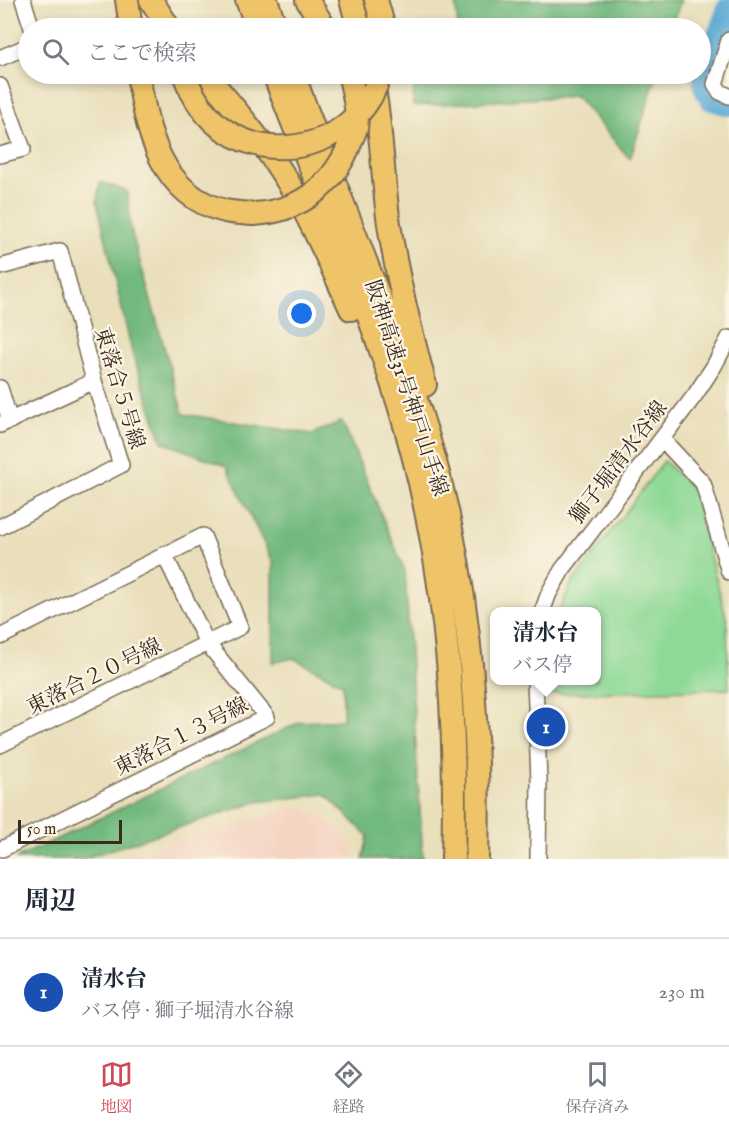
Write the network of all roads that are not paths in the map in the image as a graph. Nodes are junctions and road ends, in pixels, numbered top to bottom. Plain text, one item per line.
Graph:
1 (23, 0) edge
2 (128, 0) edge
3 (151, 0) edge
4 (170, 0) edge
5 (247, 0) edge
6 (266, 0) edge
7 (307, 0) edge
8 (351, 0) edge
9 (376, 0) edge
10 (29, 18) edge
11 (130, 18) edge
12 (163, 18) edge
13 (173, 18) edge
14 (254, 18) edge
15 (272, 18) edge
16 (319, 18) edge
17 (356, 18) edge
18 (381, 18) edge
19 (729, 40) edge
20 (18, 50) edge
21 (0, 58) edge
22 (140, 84) edge
23 (188, 84) edge
24 (213, 84) edge
25 (278, 84) edge
26 (297, 84) edge
27 (352, 84) edge
28 (373, 84) edge
29 (377, 84) edge
30 (0, 86) edge
31 (729, 96) edge
32 (0, 155) edge
33 (0, 267) edge
34 (729, 338) edge
35 (94, 381) junction
36 (0, 388) edge
37 (5, 423) edge
38 (662, 439) junction
39 (422, 492) junction
40 (0, 527) edge
41 (164, 554) junction
42 (455, 554) junction
43 (729, 572) edge
44 (544, 607) edge
45 (0, 637) edge
46 (207, 644) junction
47 (535, 685) edge
48 (0, 745) edge
49 (0, 848) edge
50 (453, 859) edge
51 (477, 859) edge
52 (538, 859) edge

1 - 10 street
2 - 11 highway
3 - 12 highway
4 - 13 highway
5 - 14 highway
6 - 15 highway
7 - 16 highway
8 - 17 highway
9 - 18 highway
19 - 31 street
20 - 21 street
22 - 27 highway, bridge
23 - 29 highway, bridge
24 - 39 highway
25 - 39 highway, 阪神高速31号神戸山手線
26 - 42 highway, 阪神高速31号神戸山手線
28 - 42 highway
30 - 32 street
33 - 35 street, 東落合５号線
34 - 38 street, 獅子堀清水谷線
35 - 37 street
35 - 40 street, 東落合５号線
36 - 37 street
38 - 43 street
38 - 44 street, 獅子堀清水谷線
39 - 50 highway, 阪神高速31号神戸山手線
41 - 45 street
41 - 46 street, 東落合１３号線
41 - 46 street, 東落合２０号線
42 - 51 highway, 阪神高速31号神戸山手線
46 - 48 street, 東落合２０号線
46 - 49 street, 東落合１３号線
47 - 52 street

